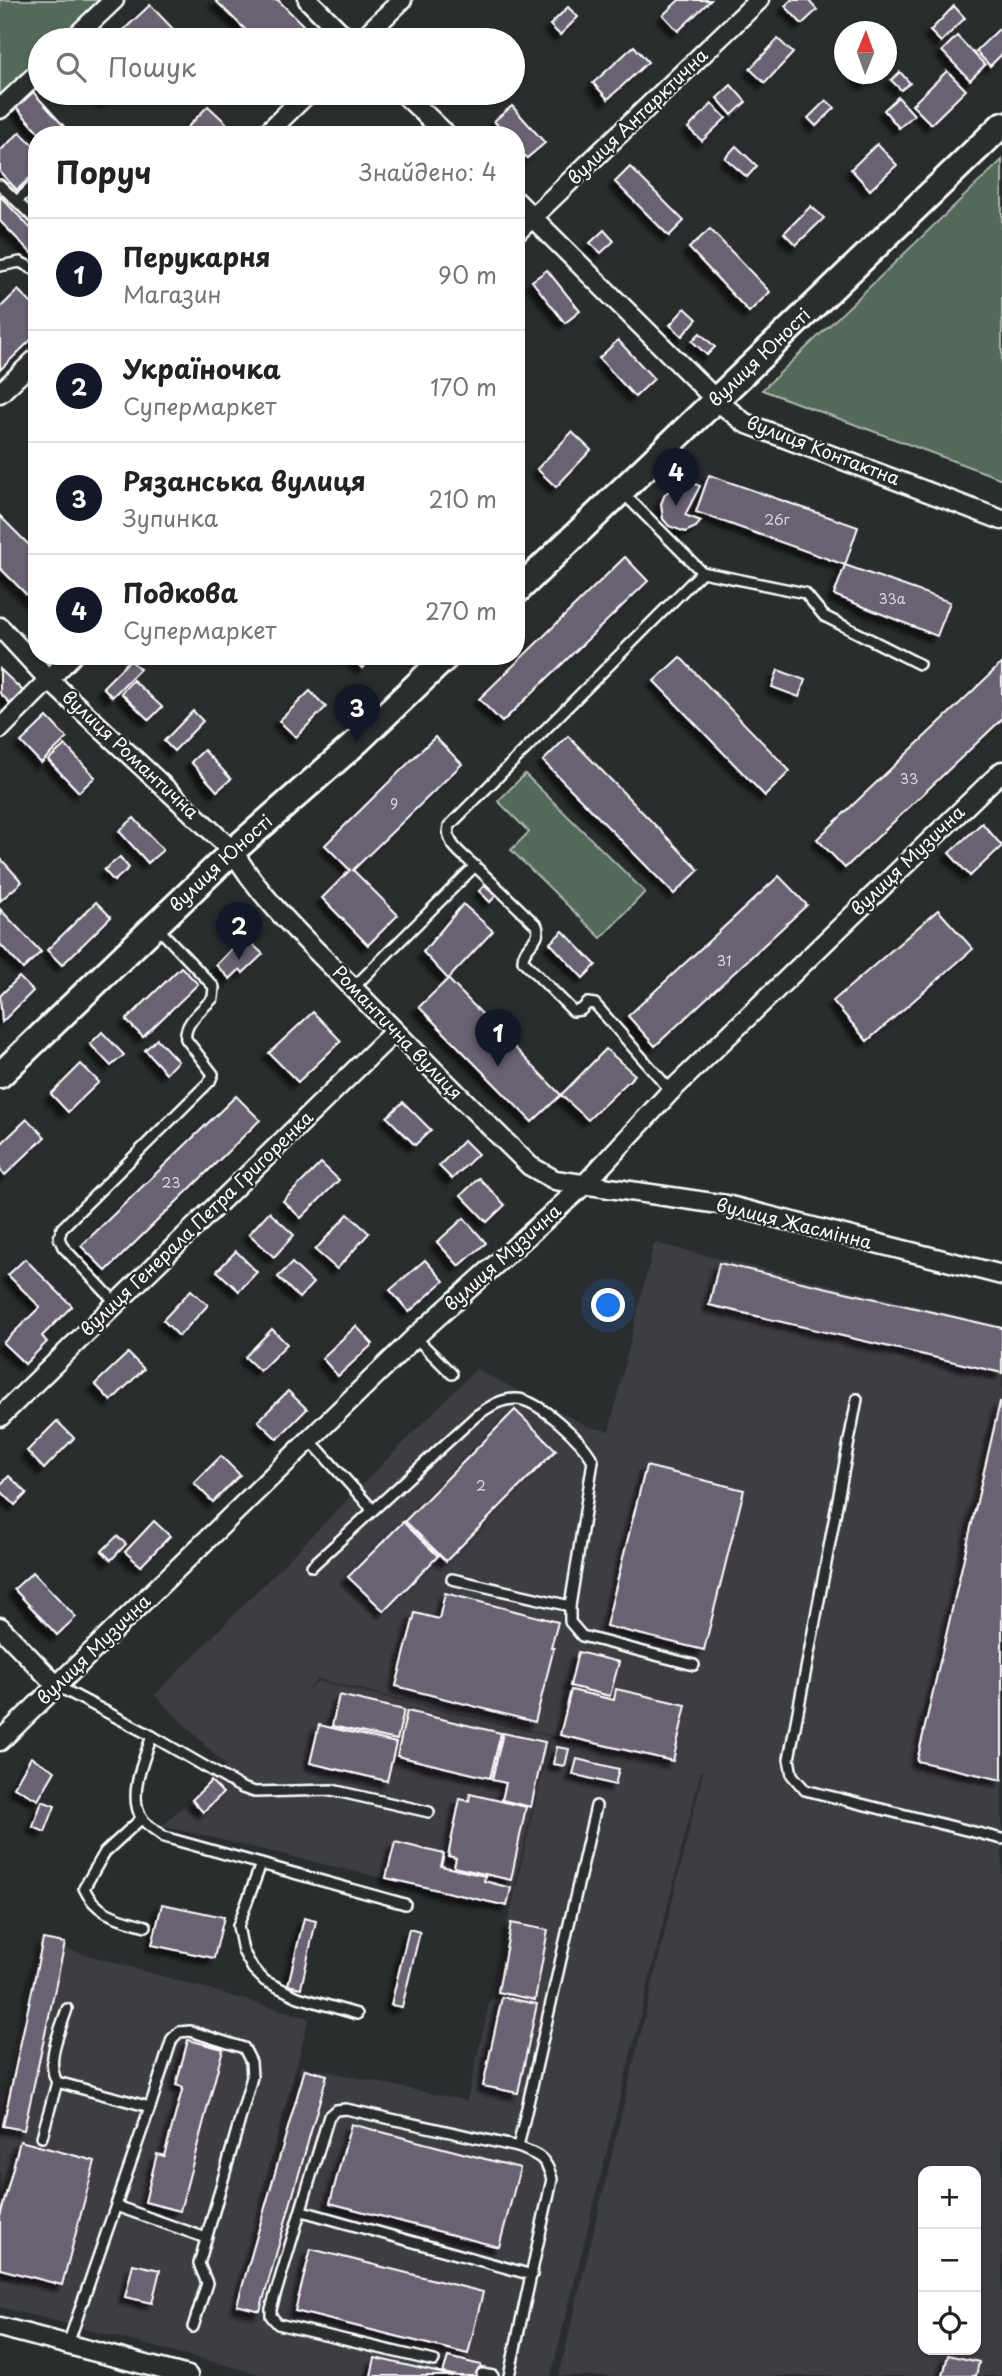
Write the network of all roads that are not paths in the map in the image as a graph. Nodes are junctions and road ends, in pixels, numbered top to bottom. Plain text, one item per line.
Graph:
1 (114, 0) edge
2 (308, 0) edge
3 (402, 0) edge
4 (759, 0) edge
5 (85, 28) edge
6 (336, 28) edge
7 (373, 28) edge
8 (28, 82) edge
9 (296, 105) edge
10 (416, 105) edge
11 (0, 109) edge
12 (1002, 125) edge
13 (274, 126) edge
14 (438, 126) edge
15 (0, 185) edge
16 (28, 191) edge
17 (17, 201) junction
18 (525, 209) edge
19 (28, 212) edge
20 (533, 217) junction
21 (525, 225) edge
22 (0, 266) edge
23 (28, 266) edge
24 (28, 367) edge
25 (0, 393) edge
26 (716, 400) junction
27 (622, 492) junction
28 (1002, 520) edge
29 (702, 572) junction
30 (525, 584) edge
31 (0, 627) edge
32 (28, 657) edge
33 (919, 664) dead end
34 (35, 665) edge
35 (63, 665) edge
36 (438, 665) edge
37 (48, 679) junction
38 (0, 729) edge
39 (1002, 771) edge
40 (233, 851) junction
41 (475, 866) junction
42 (155, 925) junction
43 (353, 988) junction
44 (394, 1032) junction
45 (0, 1075) edge
46 (671, 1091) junction
47 (584, 1185) junction
48 (1002, 1275) edge
49 (116, 1303) junction
50 (415, 1337) junction
51 (452, 1374) dead end
52 (857, 1399) dead end
53 (0, 1417) edge
54 (309, 1439) junction
55 (373, 1510) junction
56 (312, 1566) dead end
57 (452, 1579) dead end
58 (570, 1606) junction
59 (0, 1627) edge
60 (694, 1665) dead end
61 (57, 1686) junction
62 (152, 1736) junction
63 (0, 1741) edge
64 (596, 1806) dead end
65 (429, 1812) dead end
66 (142, 1818) junction
67 (1002, 1839) edge
68 (261, 1864) junction
69 (405, 1904) dead end
70 (146, 1926) dead end
71 (67, 2009) dead end
72 (357, 2014) dead end
73 (57, 2082) junction
74 (150, 2107) junction
75 (42, 2137) dead end
76 (518, 2147) junction
77 (116, 2206) junction
78 (302, 2211) junction
79 (206, 2238) junction
80 (531, 2275) junction
81 (0, 2327) edge
82 (193, 2327) dead end
83 (68, 2344) junction
84 (434, 2361) dead end
85 (482, 2374) dead end
86 (188, 2376) edge
87 (493, 2376) edge
88 (509, 2376) edge

1 - 5 street
2 - 6 street
3 - 7 street
4 - 20 street, вулиця Антарктична
8 - 11 street
9 - 13 street
10 - 14 street
12 - 26 street, вулиця Юності
15 - 17 lane
16 - 17 lane
17 - 19 lane
18 - 20 street, вулиця Контактна
20 - 21 street, вулиця Антарктична
20 - 26 street, вулиця Контактна
22 - 23 lane
24 - 25 street
26 - 27 street, вулиця Юності
26 - 28 street, вулиця Контактна
27 - 29 lane
27 - 30 street, вулиця Юності
29 - 33 lane
29 - 41 lane
31 - 32 street, вулиця Романтична
34 - 37 street, вулиця Романтична
35 - 37 street
36 - 40 street, вулиця Юності
37 - 38 street
37 - 40 street, вулиця Романтична
39 - 46 street, вулиця Музична
40 - 42 street, вулиця Юності
40 - 43 street, Романтична вулиця
41 - 43 lane
41 - 46 lane
42 - 45 street, вулиця Юності
42 - 49 lane
43 - 44 street, Романтична вулиця
44 - 47 street, Романтична вулиця
44 - 49 street, вулиця Генерала Петра Григоренка
46 - 47 street, вулиця Музична
47 - 48 street, вулиця Жасмінна
47 - 50 street, вулиця Музична
49 - 53 street, вулиця Генерала Петра Григоренка
50 - 51 lane
50 - 54 street, вулиця Музична
52 - 67 lane
54 - 55 lane
54 - 61 street, вулиця Музична
55 - 56 lane
55 - 58 lane
57 - 58 lane
58 - 60 lane
59 - 61 street
61 - 62 lane
61 - 63 street, вулиця Музична
62 - 65 lane
62 - 66 lane
64 - 76 lane
66 - 68 lane
66 - 70 lane
68 - 69 lane
68 - 72 lane
71 - 73 lane
73 - 74 lane
73 - 75 lane
74 - 77 lane
74 - 79 lane
76 - 78 lane
76 - 80 lane
77 - 79 lane
77 - 83 lane
78 - 80 lane
78 - 84 lane
79 - 82 lane
80 - 88 lane
81 - 83 street
83 - 86 street
85 - 87 lane

